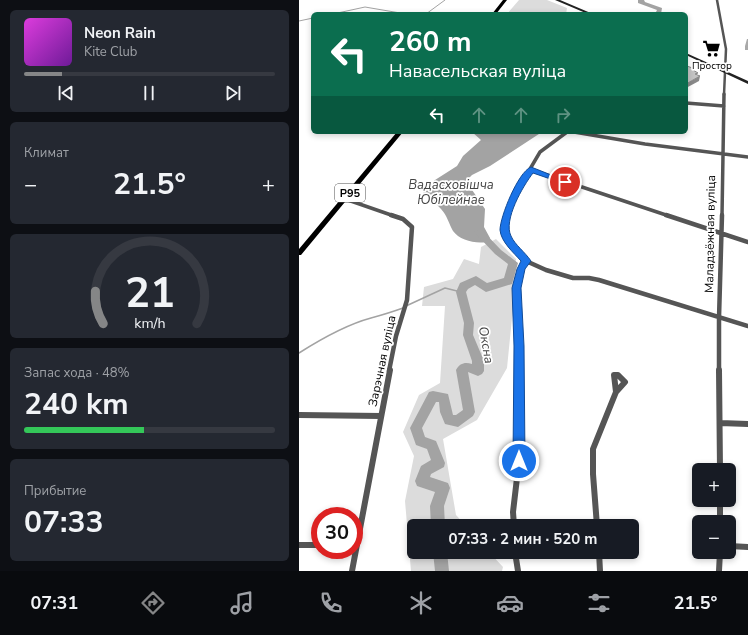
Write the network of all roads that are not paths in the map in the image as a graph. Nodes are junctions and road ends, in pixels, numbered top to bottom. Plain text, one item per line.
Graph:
1 (505, 0) edge
2 (557, 0) edge
3 (717, 0) edge
4 (496, 12) edge
5 (586, 12) edge
6 (688, 55) edge
7 (724, 70) junction
8 (748, 82) edge
9 (688, 102) edge
10 (724, 106) junction
11 (398, 134) edge
12 (564, 134) edge
13 (586, 134) edge
14 (723, 154) junction
15 (748, 157) edge
16 (531, 170) junction
17 (345, 199) junction
18 (723, 234) junction
19 (748, 242) edge
20 (299, 253) edge
21 (526, 261) junction
22 (719, 318) junction
23 (748, 326) edge
24 (616, 392) dead end
25 (299, 415) edge
26 (381, 416) junction
27 (720, 423) junction
28 (748, 424) edge
29 (720, 463) edge
30 (363, 507) edge
31 (514, 519) edge
32 (596, 519) edge
33 (299, 545) edge
34 (311, 545) edge
35 (736, 546) edge
36 (748, 547) edge
37 (353, 559) edge
38 (516, 559) edge
39 (599, 559) edge
40 (719, 559) edge
41 (352, 571) edge
42 (518, 571) edge
43 (600, 571) edge
44 (719, 571) edge

1 - 4 main road
2 - 5 main road
3 - 7 street, Маладзёжная вуліца
6 - 7 main road
7 - 8 main road
7 - 10 street, Маладзёжная вуліца
9 - 10 street
10 - 14 street, Маладзёжная вуліца
11 - 17 main road, Р95
12 - 16 street
13 - 14 street
14 - 15 street
14 - 18 street, Маладзёжная вуліца
16 - 18 street
16 - 21 street
17 - 20 main road, Р95
17 - 26 street, Зарэчная вуліца
18 - 19 street
18 - 22 street, Маладзёжная вуліца
21 - 22 street
21 - 31 street
22 - 23 street
22 - 27 street, Маладзёжная вуліца
24 - 32 street
25 - 26 street
26 - 30 street, Зарэчная вуліца
27 - 28 street
27 - 29 street, Маладзёжная вуліца
33 - 34 street
35 - 36 street
37 - 41 street, Зарэчная вуліца
38 - 42 street
39 - 43 street
40 - 44 street

